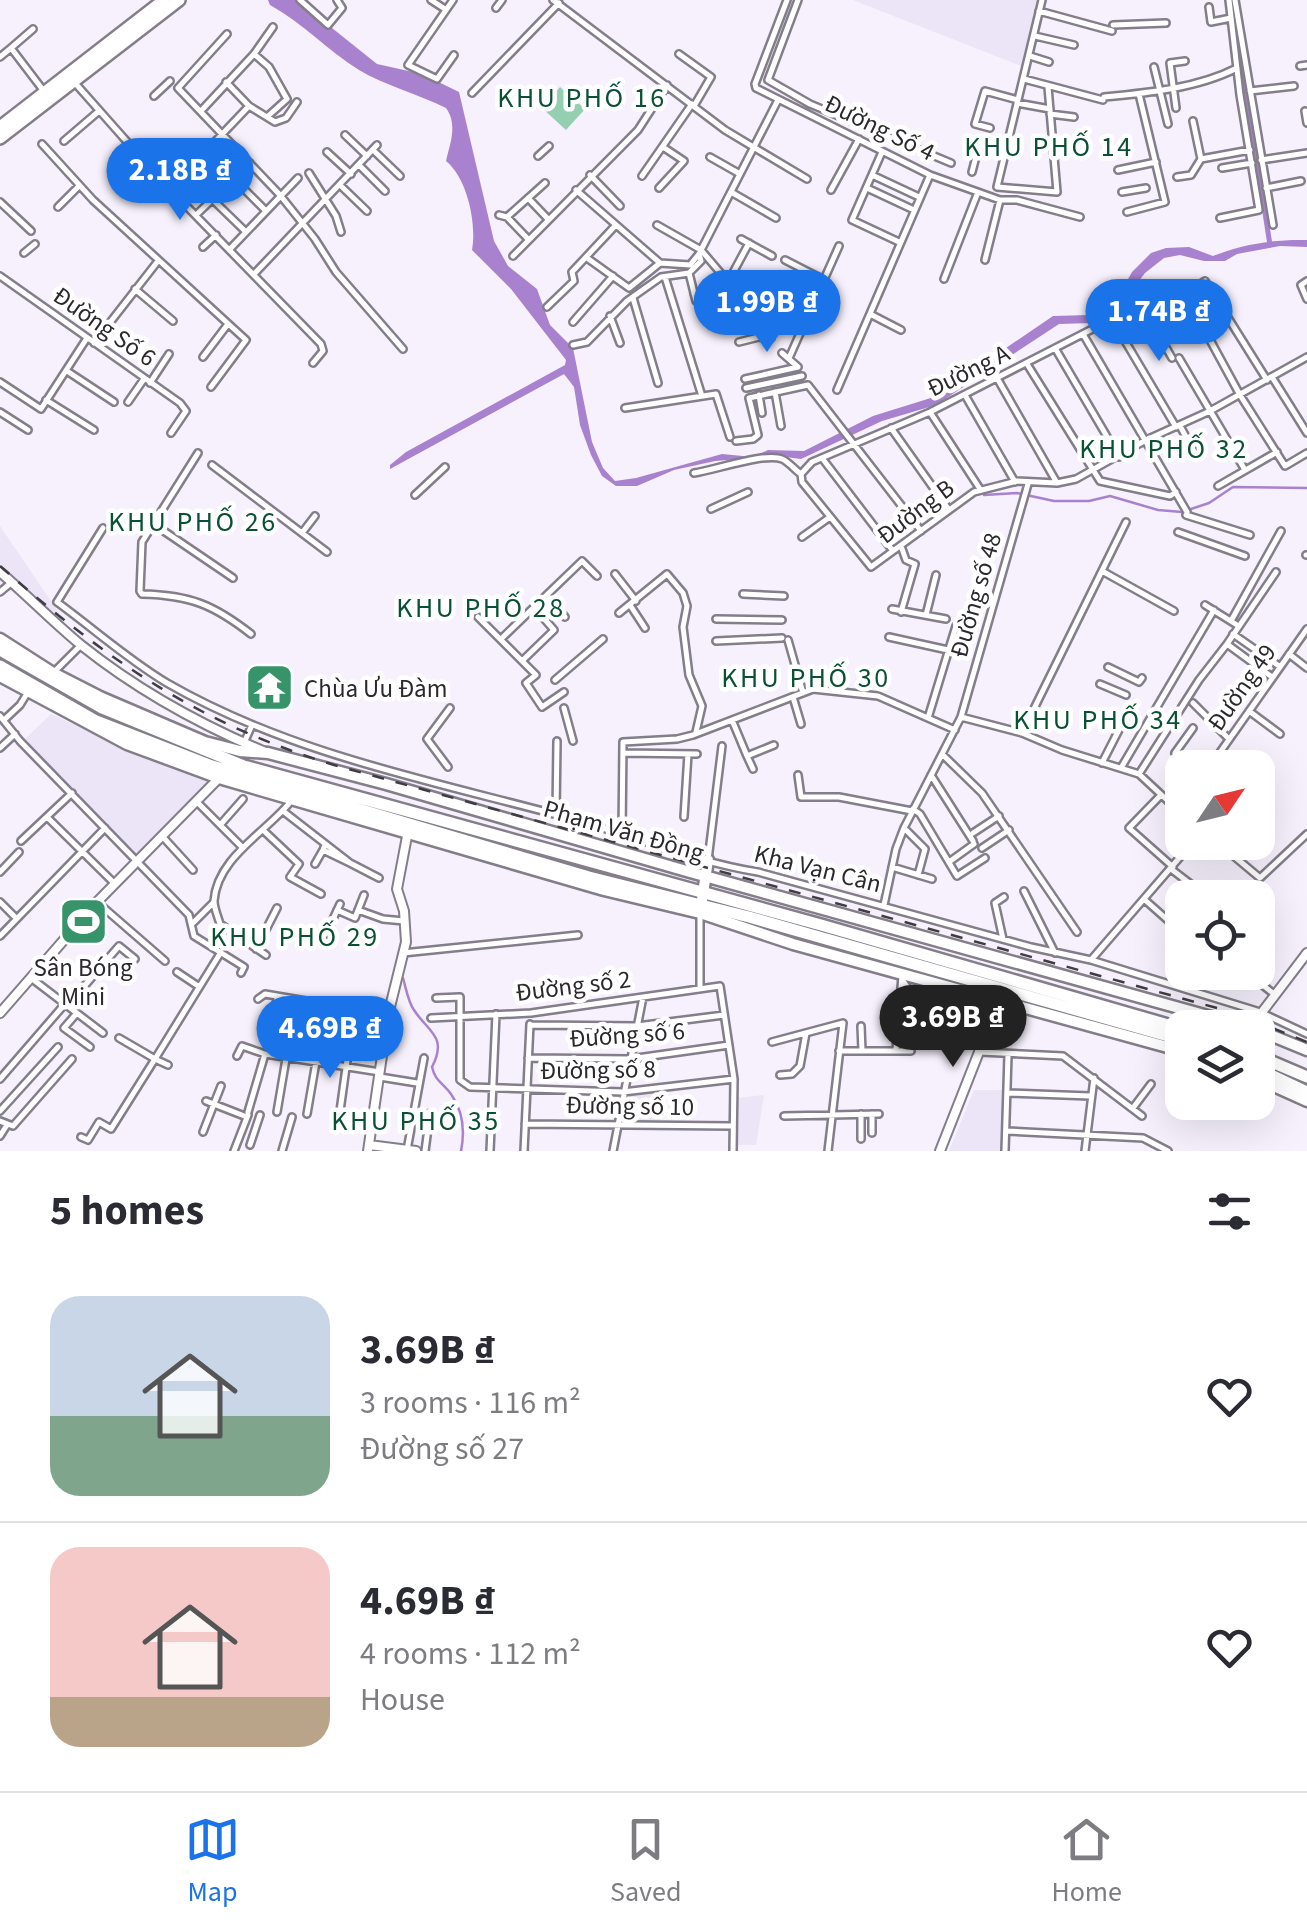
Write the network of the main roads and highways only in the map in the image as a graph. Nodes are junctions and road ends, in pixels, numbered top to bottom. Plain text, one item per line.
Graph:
1 (164, 0) edge
2 (179, 0) edge
3 (147, 4) edge
4 (0, 128) edge
5 (0, 138) edge
6 (0, 639) edge
7 (0, 650) edge
8 (0, 666) edge
9 (0, 676) edge
10 (30, 689) junction
11 (232, 761) junction
12 (408, 830) junction
13 (708, 860) road end
14 (705, 876) junction
15 (702, 904) junction
16 (1187, 1010) edge
17 (1165, 1024) edge
18 (1165, 1035) edge
19 (1275, 1037) edge
20 (1165, 1046) edge
21 (1307, 1050) edge
22 (1275, 1063) edge
23 (1275, 1077) edge
24 (1307, 1077) edge
25 (1275, 1087) edge
26 (1307, 1092) edge
27 (1307, 1101) edge

1 - 3 highway
2 - 5 highway
3 - 4 highway
6 - 11 main road, Phạm Văn Đồng
7 - 11 highway, Phạm Văn Đồng
8 - 10 highway, Phạm Văn Đồng
9 - 10 main road, Phạm Văn Đồng
10 - 11 highway, Phạm Văn Đồng
11 - 12 highway, Phạm Văn Đồng
11 - 12 main road, Phạm Văn Đồng
11 - 14 main road, Phạm Văn Đồng
11 - 15 highway, Phạm Văn Đồng
12 - 15 highway, Phạm Văn Đồng
13 - 14 main road
14 - 15 main road
14 - 16 main road, Phạm Văn Đồng
15 - 17 highway, Phạm Văn Đồng
15 - 18 highway, Phạm Văn Đồng
15 - 20 main road, Phạm Văn Đồng
19 - 21 main road, Phạm Văn Đồng
22 - 24 highway
23 - 26 highway
25 - 27 main road

